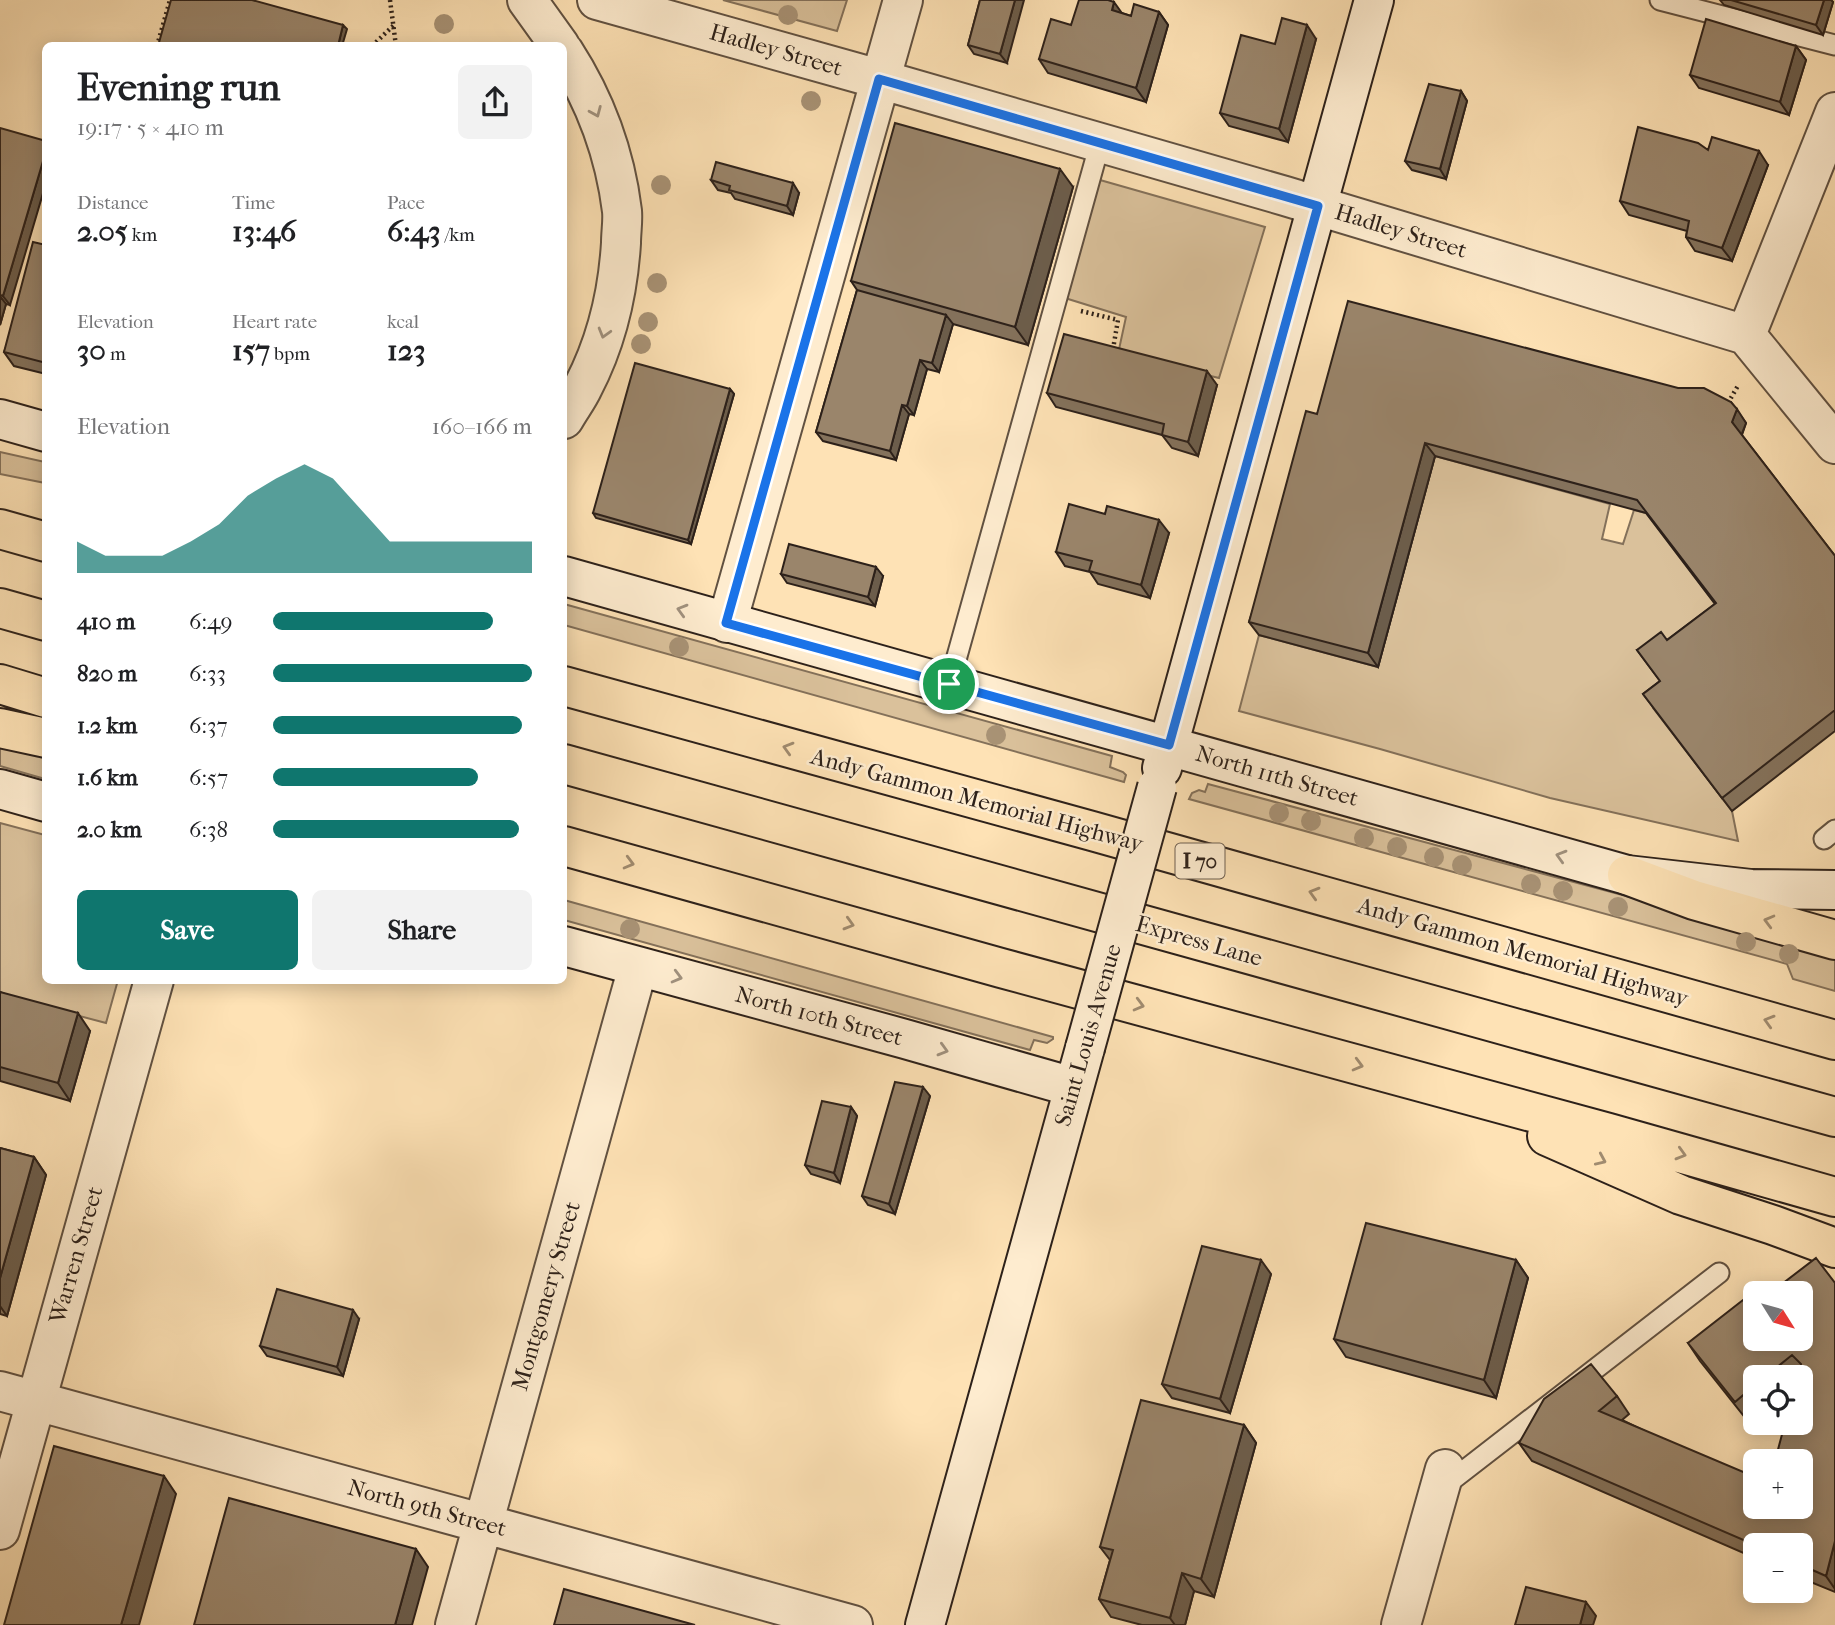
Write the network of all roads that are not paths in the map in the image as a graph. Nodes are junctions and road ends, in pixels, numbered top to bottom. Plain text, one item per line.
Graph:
1 (527, 0) edge
2 (597, 0) edge
3 (903, 0) edge
4 (1374, 0) edge
5 (1660, 0) edge
6 (556, 42) edge
7 (1835, 45) edge
8 (567, 57) edge
9 (879, 79) junction
10 (1835, 112) edge
11 (1100, 142) junction
12 (1318, 206) junction
13 (1746, 335) junction
14 (567, 414) edge
15 (0, 419) edge
16 (42, 431) edge
17 (1835, 442) edge
18 (0, 529) edge
19 (42, 541) edge
20 (567, 577) edge
21 (0, 608) edge
22 (42, 620) edge
23 (726, 623) junction
24 (0, 684) edge
25 (949, 684) junction
26 (567, 687) edge
27 (42, 697) edge
28 (0, 728) edge
29 (42, 737) edge
30 (1169, 745) junction
31 (567, 765) edge
32 (0, 789) edge
33 (42, 801) edge
34 (567, 847) edge
35 (1627, 875) junction
36 (1835, 890) edge
37 (1835, 940) edge
38 (567, 947) edge
39 (638, 967) junction
40 (153, 984) edge
41 (1835, 1040) edge
42 (1427, 1083) junction
43 (1073, 1087) junction
44 (1835, 1117) edge
45 (1835, 1197) edge
46 (1835, 1248) edge
47 (1719, 1273) dead end
48 (18, 1396) edge
49 (1443, 1479) joint
50 (483, 1524) junction
51 (0, 1530) edge
52 (455, 1625) edge
53 (853, 1625) edge
54 (925, 1625) edge
55 (1401, 1625) edge

1 - 6 street
2 - 9 street, Hadley Street
3 - 9 street
4 - 12 street, Saint Louis Avenue
5 - 7 lane
8 -> 14 street
9 - 11 street, Hadley Street
9 - 23 street
10 - 13 street
11 - 12 street, Hadley Street
11 - 25 lane
12 - 13 street, Hadley Street
12 - 30 street, Saint Louis Avenue
13 - 17 street
15 - 16 street
18 - 19 highway
23 -> 20 street, North 11th Street
21 - 22 highway
23 - 25 street, North 11th Street
24 - 27 highway
25 - 30 street, North 11th Street
41 -> 26 highway, Andy Gammon Memorial Highway / I 70
28 - 29 highway
35 -> 30 street, North 11th Street
30 - 43 street, Saint Louis Avenue, bridge
31 - 44 highway, Express Lane
32 - 33 street
34 -> 42 highway
35 - 36 street, North 11th Street
37 -> 35 highway
38 - 39 street, North 10th Street
39 -> 43 street, North 10th Street
39 - 50 street, Montgomery Street
40 - 48 street, Warren Street
42 -> 45 highway
42 -> 46 highway
43 - 54 street, Saint Louis Avenue
47 - 49 lane
48 - 50 street, North 9th Street
48 - 51 street, Warren Street
49 - 55 street
50 - 52 street, Montgomery Street
50 - 53 street, North 9th Street

